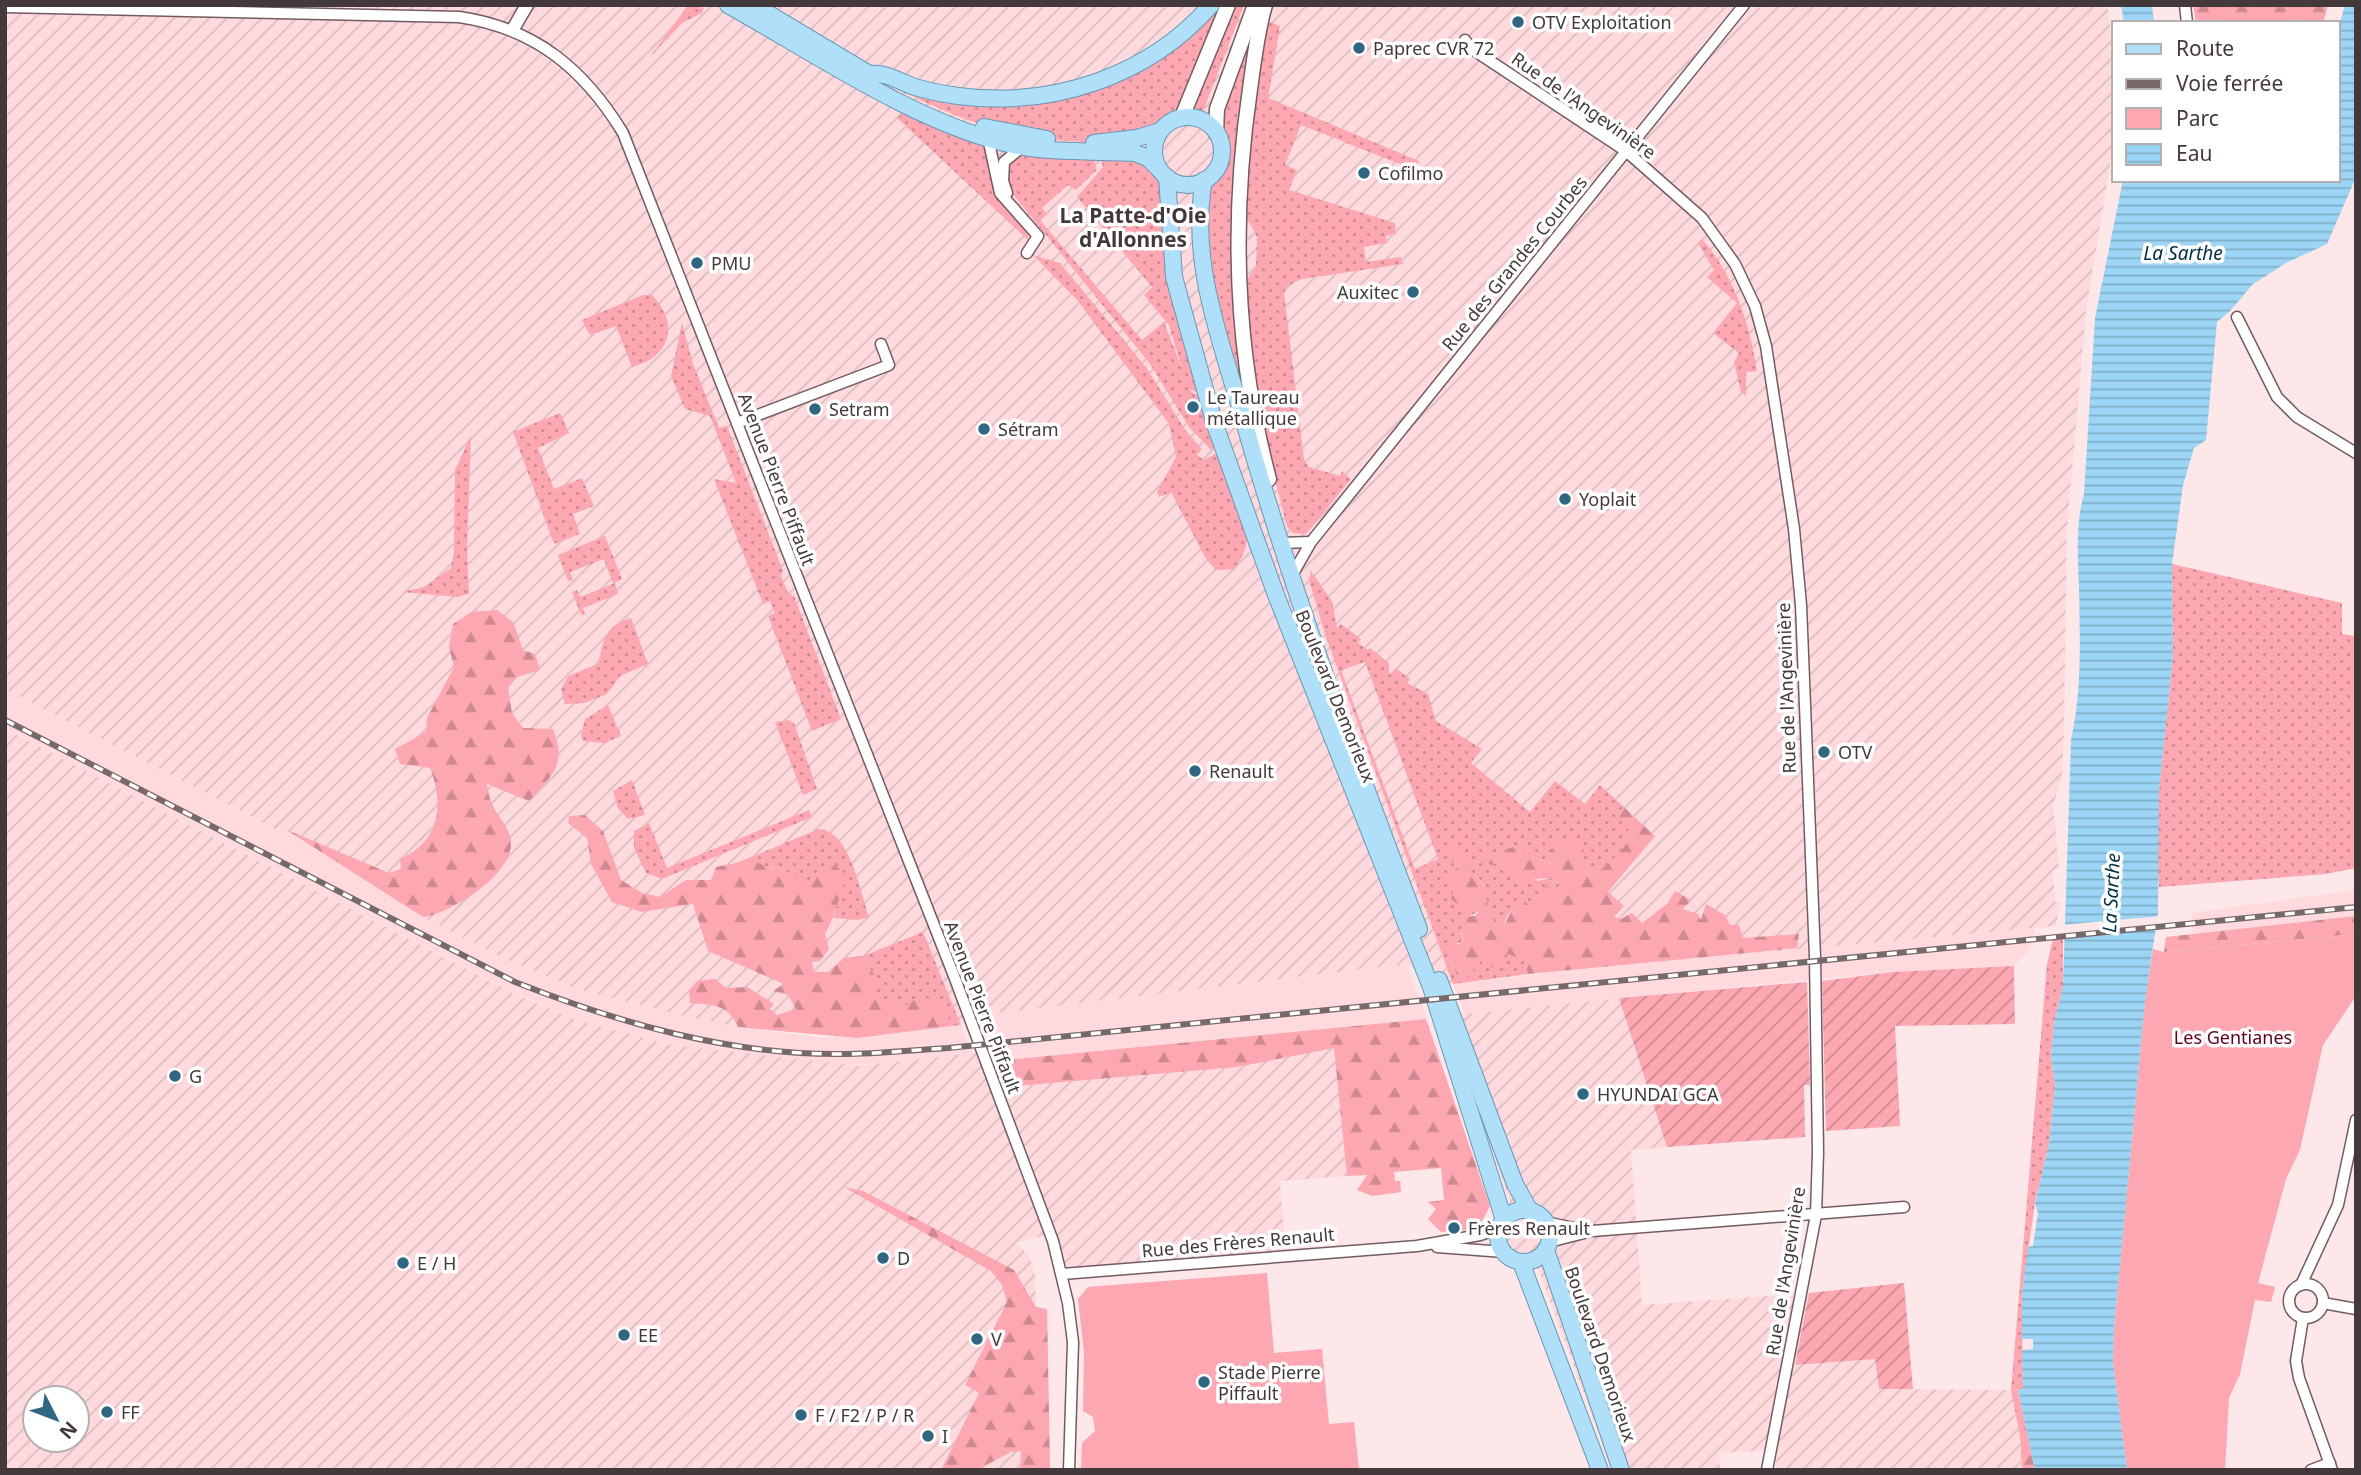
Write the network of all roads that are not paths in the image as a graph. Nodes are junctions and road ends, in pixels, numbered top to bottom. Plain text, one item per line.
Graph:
1 (527, 5) edge
2 (727, 5) edge
3 (754, 5) edge
4 (1211, 5) edge
5 (1228, 5) edge
6 (1255, 5) edge
7 (1265, 5) edge
8 (1744, 5) edge
9 (5, 6) edge
10 (513, 29) junction
11 (1465, 40) dead end
12 (870, 74) junction
13 (1182, 117) junction
14 (1160, 131) junction
15 (1216, 133) junction
16 (988, 138) junction
17 (1022, 147) junction
18 (1626, 151) junction
19 (1162, 173) junction
20 (1204, 180) junction
21 (1019, 214) junction
22 (1027, 253) dead end
23 (2236, 317) dead end
24 (881, 344) dead end
25 (737, 423) junction
26 (2356, 453) edge
27 (1311, 542) junction
28 (1283, 544) junction
29 (1295, 570) junction
30 (1310, 632) junction
31 (2356, 1120) edge
32 (2353, 1152) edge
33 (1904, 1207) dead end
34 (1530, 1211) junction
35 (1816, 1215) junction
36 (1545, 1222) junction
37 (1502, 1224) junction
38 (1592, 1231) junction
39 (1417, 1246) junction
40 (1547, 1246) junction
41 (1504, 1252) junction
42 (1521, 1262) junction
43 (1062, 1274) junction
44 (2301, 1285) junction
45 (2323, 1304) junction
46 (2356, 1309) edge
47 (2303, 1318) junction
48 (2331, 1466) edge
49 (1069, 1470) edge
50 (1600, 1470) edge
51 (1621, 1470) edge
52 (1767, 1470) edge
53 (2311, 1470) edge

1 - 10 street
2 - 16 main road
3 - 12 main road
4 - 12 main road
5 - 13 main road
6 - 15 main road
7 - 28 main road
8 - 18 street, Rue des Grandes Courbes
9 - 10 street, Avenue Pierre Piffault
10 - 25 street, Avenue Pierre Piffault
11 - 18 street, Rue de l'Angevinière
12 - 14 main road
13 - 14 main road
13 - 15 main road
14 - 19 main road
15 - 20 main road
16 - 17 main road
16 - 21 street
17 - 19 main road
17 - 21 street
18 - 27 street, Rue des Grandes Courbes
18 - 35 street, Rue de l'Angevinière
19 - 20 main road
19 - 37 main road, Boulevard Demorieux
20 - 28 main road, Boulevard Demorieux
21 - 22 street
23 - 26 street
24 - 25 street
25 - 43 street, Avenue Pierre Piffault
27 - 28 street
27 - 29 street, Rue des Grandes Courbes
28 - 29 main road
28 - 30 main road, Boulevard Demorieux
29 - 30 main road
30 - 34 main road, Boulevard Demorieux
31 - 32 street
32 - 44 street
33 - 35 street
34 - 36 main road
34 - 37 main road
35 - 38 street
35 - 52 street, Rue de l'Angevinière
36 - 38 street
36 - 40 main road
37 - 39 street, Rue des Frères Renault
37 - 41 main road
38 - 40 street
39 - 41 street, Rue des Frères Renault
39 - 43 street, Rue des Frères Renault
40 - 42 main road
40 - 51 main road, Boulevard Demorieux
41 - 42 main road
42 - 50 main road
43 - 49 street, Avenue Pierre Piffault
44 - 45 street
44 - 47 street
45 - 46 street
45 - 47 street
47 - 48 street
48 - 53 street

